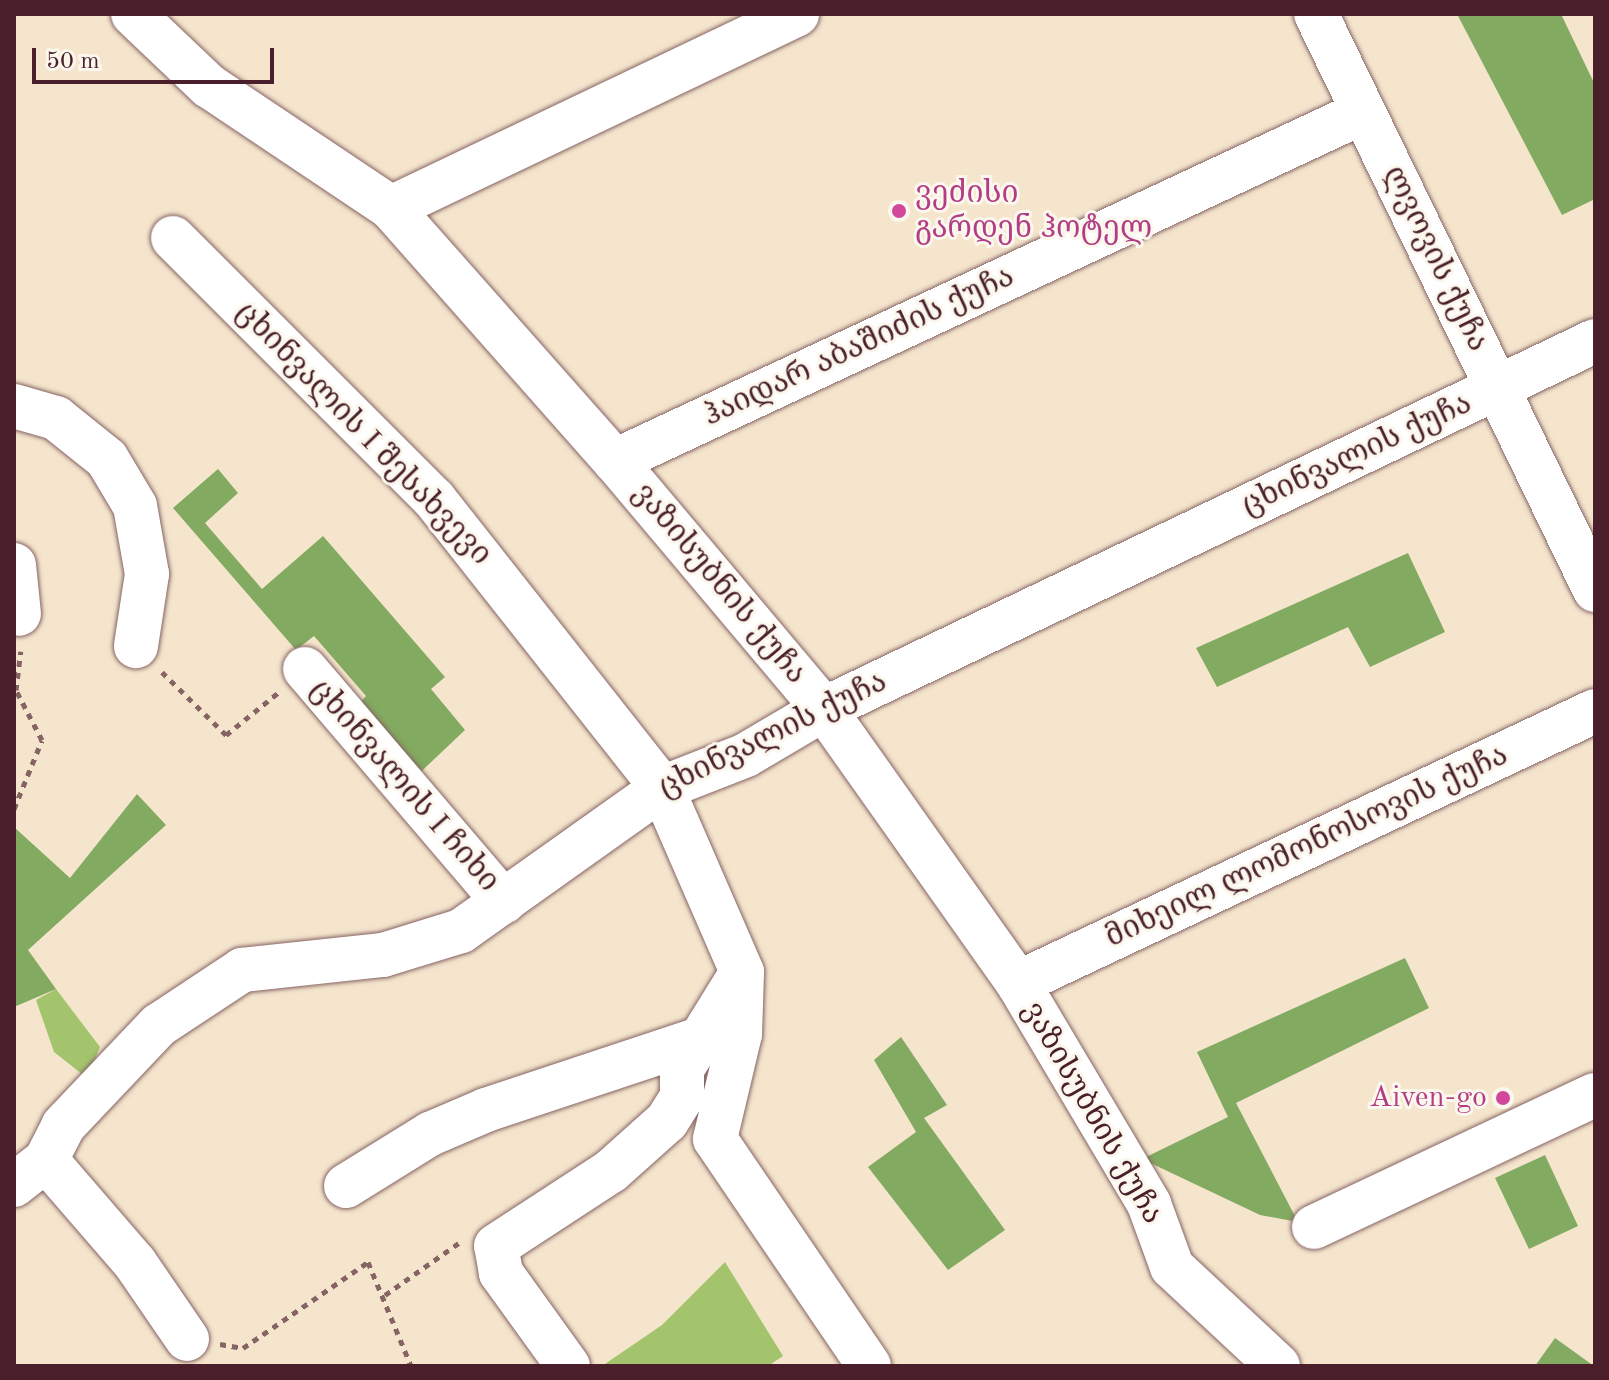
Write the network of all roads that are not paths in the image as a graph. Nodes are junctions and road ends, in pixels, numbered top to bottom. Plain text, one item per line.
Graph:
1 (133, 14) edge
2 (797, 14) edge
3 (1316, 14) edge
4 (1363, 112) junction
5 (391, 208) junction
6 (173, 238) dead end
7 (1595, 341) edge
8 (1498, 387) junction
9 (14, 406) edge
10 (615, 461) junction
11 (14, 565) edge
12 (1595, 590) edge
13 (19, 614) road end
14 (136, 646) road end
15 (305, 669) road end
16 (824, 709) junction
17 (1595, 711) edge
18 (662, 788) junction
19 (504, 902) junction
20 (742, 972) junction
21 (1018, 983) junction
22 (700, 1039) junction
23 (1595, 1095) edge
24 (30, 1172) edge
25 (346, 1186) dead end
26 (1314, 1227) dead end
27 (187, 1339) road end
28 (568, 1366) edge
29 (869, 1366) edge
30 (1278, 1366) edge

1 - 5 street, ვაზისუბნის ქუჩა
2 - 5 street
3 - 4 street, ლვოვის ქუჩა
4 - 8 street, ლვოვის ქუჩა
4 - 10 street, ჰაიდარ აბაშიძის ქუჩა
5 - 10 street, ვაზისუბნის ქუჩა
6 - 18 street, ცხინვალის I შესახვევი
7 - 8 street, ცხინვალის ქუჩა
8 - 12 street, ლვოვის ქუჩა
8 - 16 street, ცხინვალის ქუჩა
9 - 14 street
10 - 16 street, ვაზისუბნის ქუჩა
11 - 13 street
15 - 19 street, ცხინვალის I ჩიხი
16 - 18 street, ცხინვალის ქუჩა
16 - 21 street, ვაზისუბნის ქუჩა
17 - 21 street, მიხეილ ლომონოსოვის ქუჩა
18 - 19 street, ცხინვალის ქუჩა
18 - 20 street, ცხინვალის I შესახვევი
19 - 24 street, ცხინვალის ქუჩა
20 - 22 street
20 - 29 street
21 - 30 street, ვაზისუბნის ქუჩა
22 - 25 street
22 - 28 street
23 - 26 street
24 - 27 street

